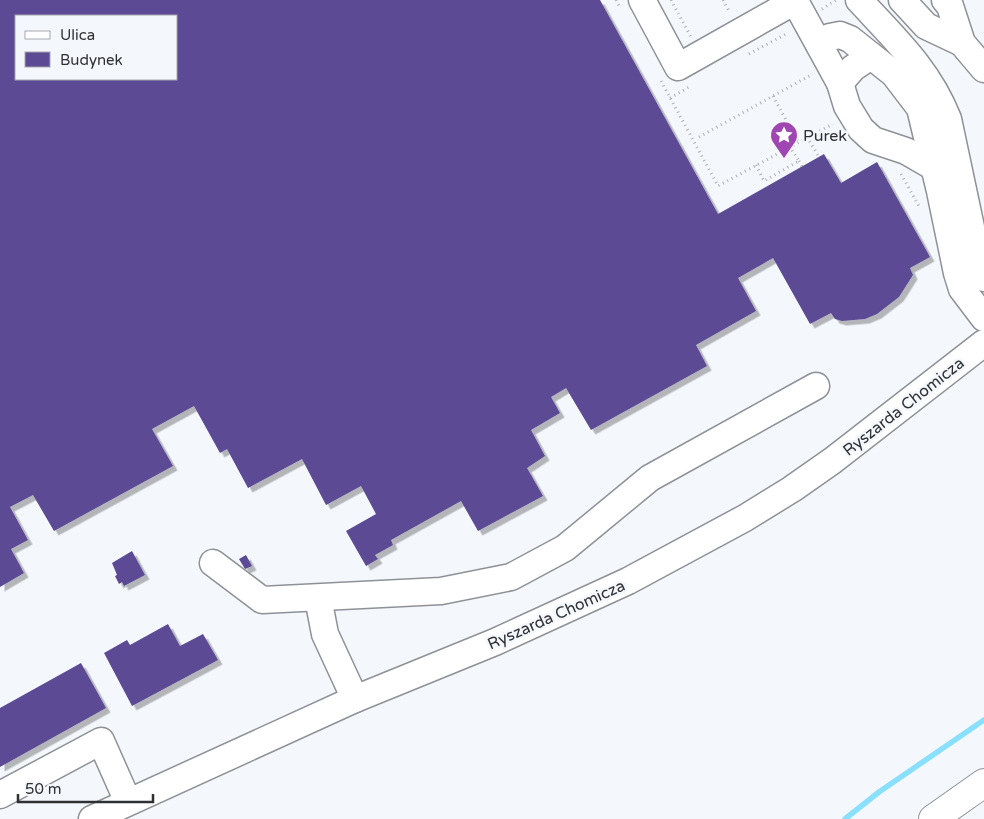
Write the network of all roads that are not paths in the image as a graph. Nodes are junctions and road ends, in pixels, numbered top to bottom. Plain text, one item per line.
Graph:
1 (642, 0) edge
2 (859, 0) edge
3 (902, 0) edge
4 (945, 0) edge
5 (758, 10) edge
6 (818, 42) junction
7 (962, 43) junction
8 (871, 56) junction
9 (984, 69) edge
10 (840, 83) junction
11 (932, 166) junction
12 (984, 278) edge
13 (984, 318) edge
14 (984, 343) edge
15 (816, 386) dead end
16 (213, 563) dead end
17 (318, 598) junction
18 (355, 699) junction
19 (984, 784) edge
20 (0, 795) edge
21 (128, 802) junction
22 (92, 819) edge
23 (933, 819) edge

1 - 5 street
2 - 12 street
3 - 7 street
4 - 7 street
5 - 6 street
6 - 8 street
6 - 10 street
7 - 9 street
8 - 10 street
8 - 11 street
10 - 11 street
11 - 13 street
14 - 18 street, Ryszarda Chomicza
15 - 17 street
16 - 17 street
17 - 18 street
18 - 21 street, Ryszarda Chomicza
19 - 23 main road
20 - 21 street
21 - 22 street, Ryszarda Chomicza

